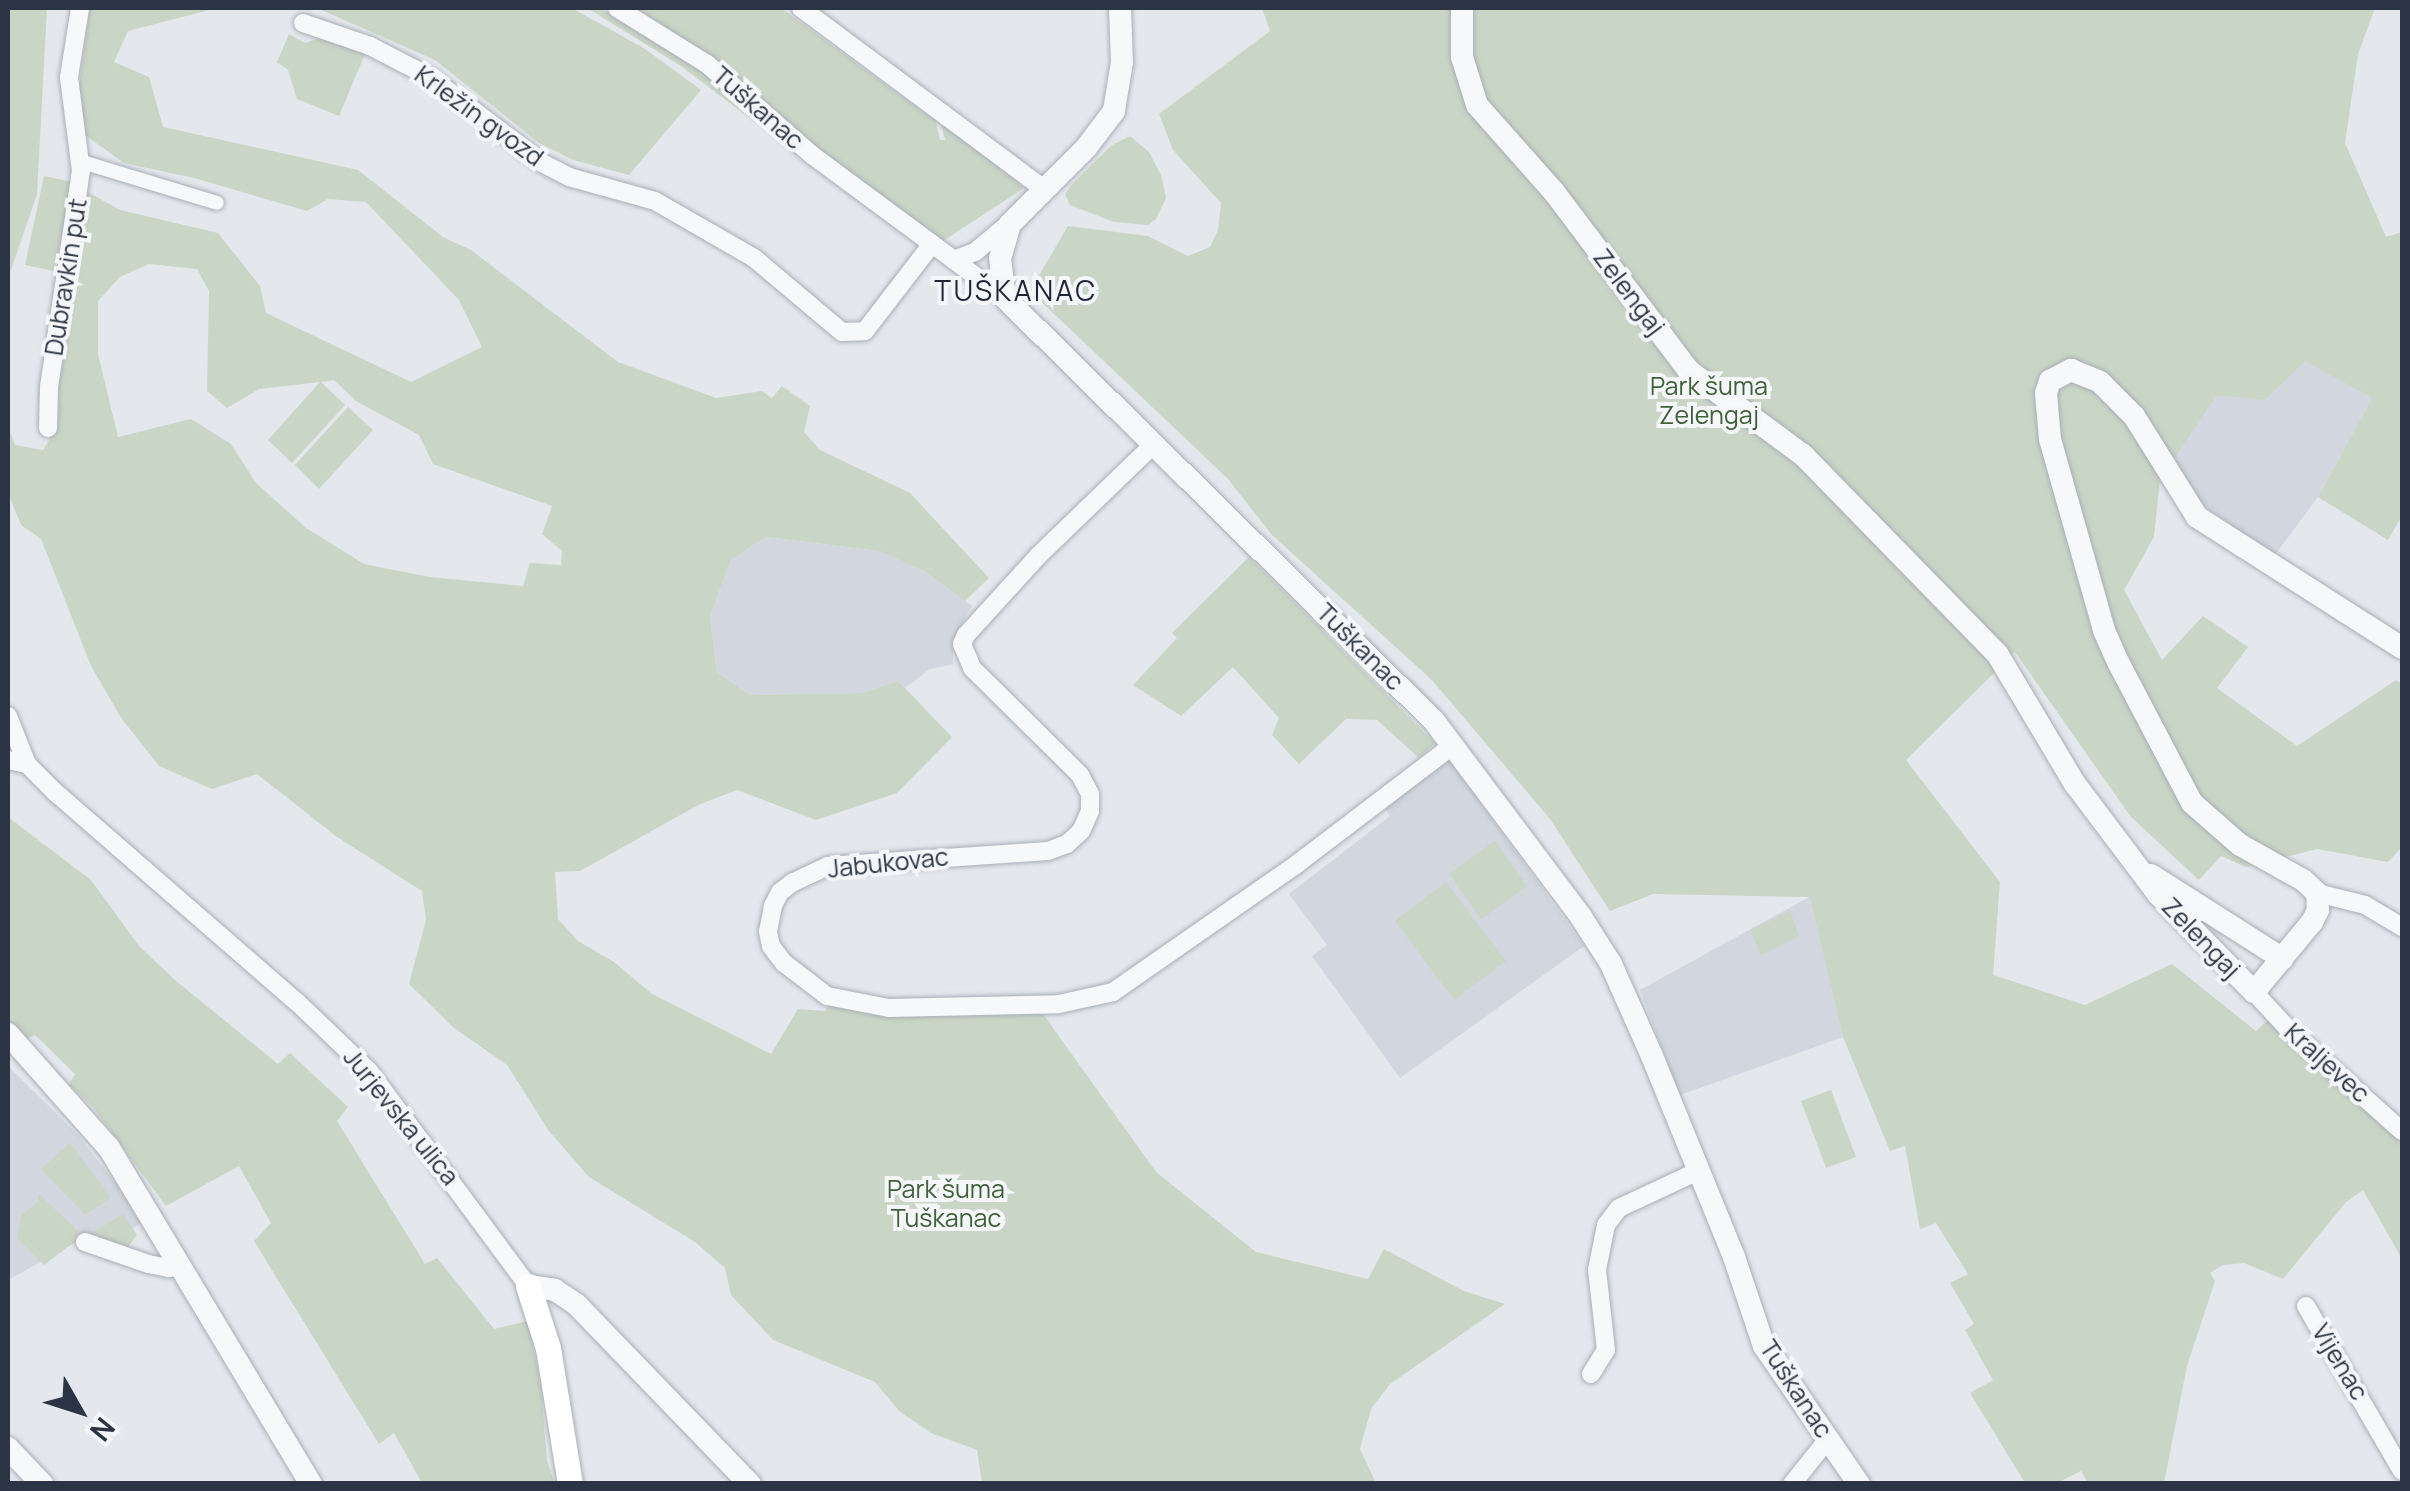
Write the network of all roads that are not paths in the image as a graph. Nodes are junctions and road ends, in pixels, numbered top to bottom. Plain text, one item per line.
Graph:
1 (80, 8) edge
2 (617, 8) edge
3 (802, 8) edge
4 (1120, 8) edge
5 (1462, 8) edge
6 (303, 23) dead end
7 (78, 161) junction
8 (1044, 190) junction
9 (217, 203) dead end
10 (1016, 217) junction
11 (932, 244) junction
12 (954, 260) junction
13 (1005, 298) junction
14 (48, 428) dead end
15 (1154, 444) junction
16 (2402, 648) edge
17 (8, 716) edge
18 (1453, 745) junction
19 (8, 760) edge
20 (28, 764) junction
21 (2138, 867) junction
22 (2316, 893) junction
23 (2402, 927) edge
24 (2283, 959) junction
25 (2254, 992) junction
26 (8, 1034) edge
27 (2402, 1131) edge
28 (1698, 1171) junction
29 (86, 1242) dead end
30 (178, 1264) junction
31 (528, 1286) junction
32 (2306, 1306) dead end
33 (1591, 1374) dead end
34 (1828, 1439) junction
35 (8, 1448) edge
36 (2402, 1471) edge
37 (42, 1484) edge
38 (310, 1484) edge
39 (570, 1484) edge
40 (750, 1484) edge
41 (1792, 1484) edge
42 (1859, 1484) edge

1 - 7 street, Dubravkin put
2 - 11 street, Tuškanac
3 - 8 street
4 - 8 street
5 - 21 street, Zelengaj
6 - 11 street, Krležin gvozd
7 - 9 street
7 - 14 street, Dubravkin put
8 - 10 street
10 - 12 street
10 - 13 street
11 - 12 street, Tuškanac
12 - 13 street, Tuškanac
13 - 15 street, Tuškanac
15 - 18 street, Tuškanac
15 - 18 street, Jabukovac
16 - 22 street
17 - 20 street
18 - 28 street, Tuškanac
19 - 20 street
20 - 31 street, Jurjevska ulica
21 - 24 street
21 - 25 street, Zelengaj
22 - 23 street
22 - 24 street, Zelengaj
24 - 25 street, Zelengaj
25 - 27 street, Kraljevec
26 - 30 street
28 - 33 street
28 - 34 street, Tuškanac
29 - 30 street
30 - 38 street
31 - 39 main road
31 - 40 street
32 - 36 street, Vijenac
34 - 41 street
34 - 42 street, Tuškanac
35 - 37 street

